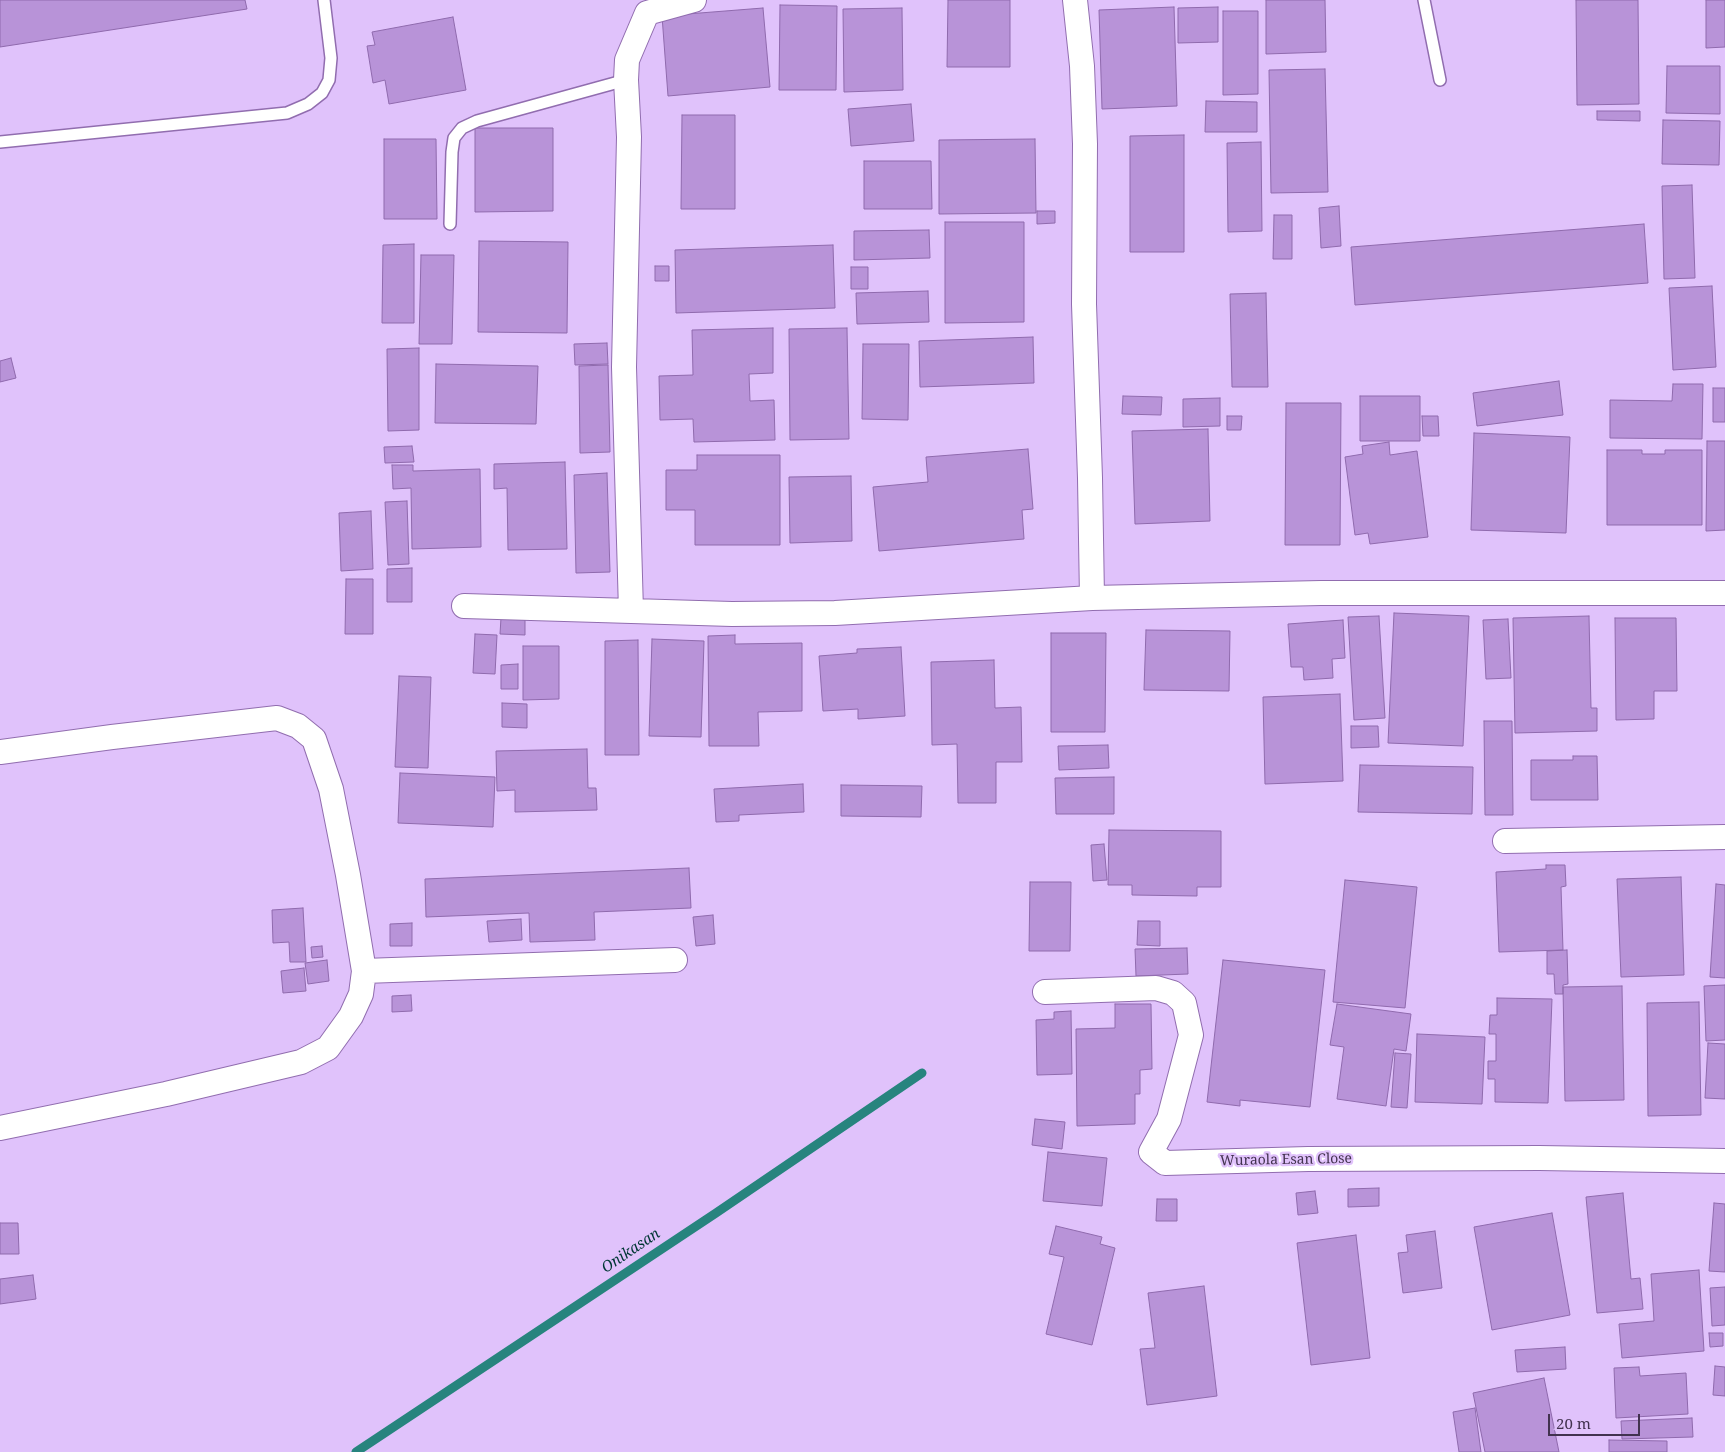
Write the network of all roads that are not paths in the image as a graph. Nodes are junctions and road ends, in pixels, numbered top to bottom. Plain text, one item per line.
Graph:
1 (324, 0) edge
2 (694, 0) edge
3 (1075, 0) edge
4 (1424, 0) edge
5 (626, 80) junction
6 (1440, 80) dead end
7 (0, 142) edge
8 (450, 224) dead end
9 (1725, 593) edge
10 (1092, 598) junction
11 (464, 606) dead end
12 (631, 611) junction
13 (0, 752) edge
14 (1725, 837) edge
15 (1505, 842) dead end
16 (674, 960) dead end
17 (364, 971) junction
18 (1046, 992) dead end
19 (0, 1128) edge
20 (1725, 1161) edge

1 - 7 lane
2 - 5 street
3 - 10 street
4 - 6 lane
5 - 8 lane
5 - 12 street
9 - 10 street
10 - 12 street
11 - 12 street
13 - 17 street
14 - 15 street
16 - 17 street
17 - 19 street
18 - 20 street, Wuraola Esan Close

